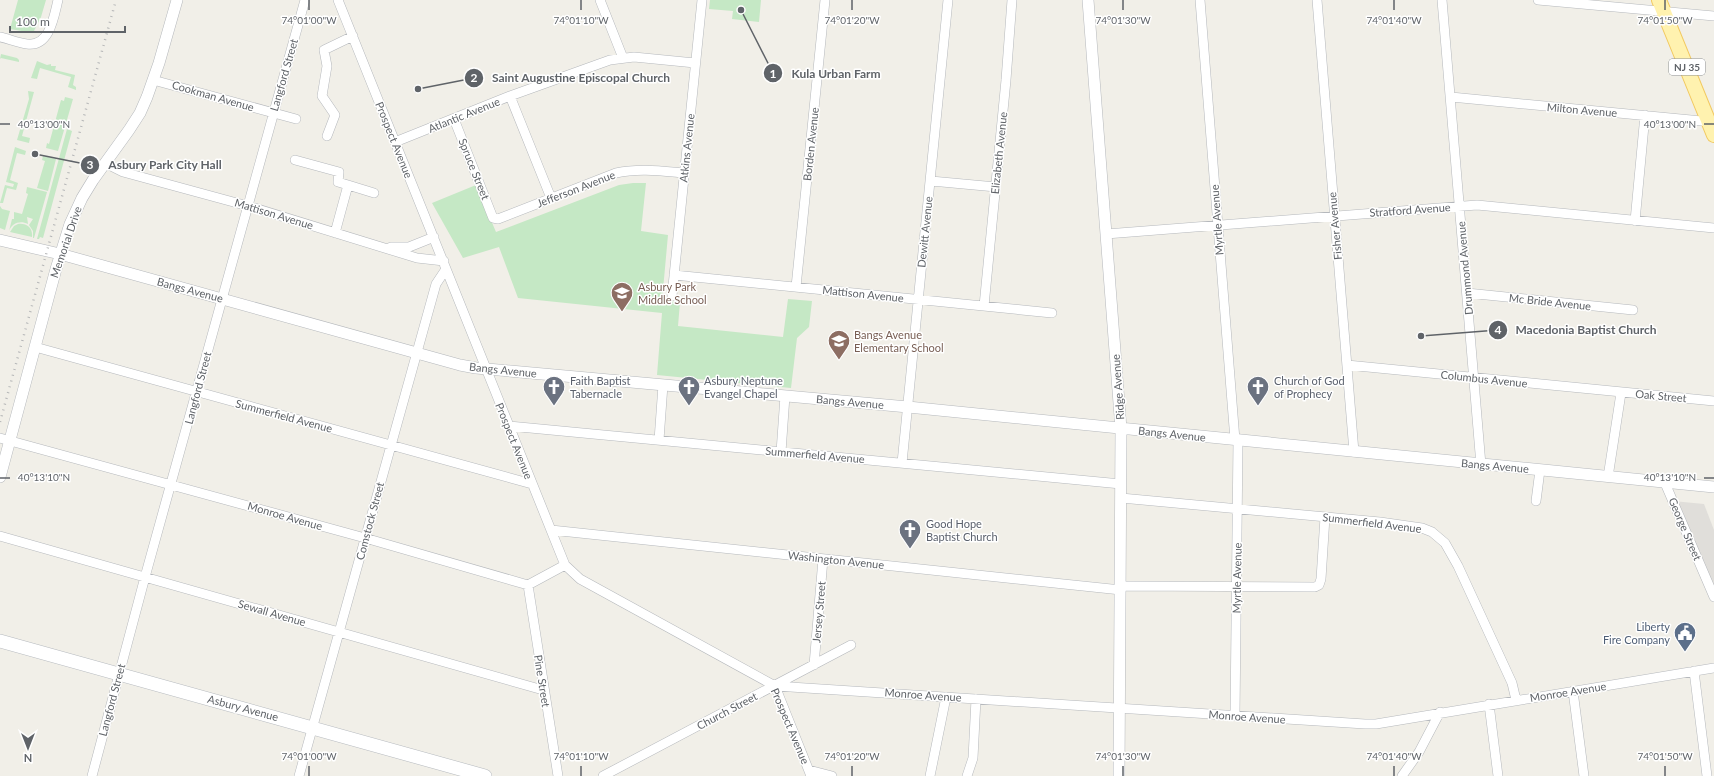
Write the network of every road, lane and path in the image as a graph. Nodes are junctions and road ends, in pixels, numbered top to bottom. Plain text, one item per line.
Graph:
1 (58, 0) edge
2 (177, 0) edge
3 (305, 0) edge
4 (338, 0) edge
5 (600, 0) edge
6 (702, 0) edge
7 (825, 0) edge
8 (948, 0) edge
9 (1012, 0) edge
10 (1088, 0) edge
11 (1200, 0) edge
12 (1317, 0) edge
13 (1442, 0) edge
14 (1538, 0) edge
15 (1661, 5) edge
16 (1714, 16) edge
17 (353, 36) junction
18 (0, 38) edge
19 (623, 58) junction
20 (695, 63) junction
21 (153, 80) junction
22 (510, 96) junction
23 (1451, 97) junction
24 (273, 113) junction
25 (1645, 115) junction
26 (296, 120) dead end
27 (454, 120) junction
28 (1711, 122) edge
29 (1714, 135) edge
30 (328, 136) dead end
31 (395, 142) junction
32 (295, 160) dead end
33 (105, 163) junction
34 (684, 173) junction
35 (931, 181) junction
36 (348, 185) junction
37 (996, 187) junction
38 (374, 193) dead end
39 (551, 198) junction
40 (248, 206) junction
41 (1460, 206) junction
42 (1334, 216) junction
43 (493, 218) joint
44 (1635, 222) junction
45 (1218, 225) junction
46 (1714, 228) edge
47 (335, 233) junction
48 (1106, 234) junction
49 (434, 236) junction
50 (0, 240) edge
51 (379, 247) junction
52 (60, 254) junction
53 (445, 265) junction
54 (674, 275) junction
55 (796, 287) junction
56 (1467, 293) junction
57 (672, 296) dead end
58 (222, 299) junction
59 (918, 300) junction
60 (984, 306) junction
61 (1633, 310) dead end
62 (1052, 313) dead end
63 (35, 347) junction
64 (416, 353) junction
65 (1347, 365) junction
66 (486, 369) junction
67 (1474, 378) junction
68 (664, 386) junction
69 (197, 392) junction
70 (1621, 393) junction
71 (785, 396) junction
72 (1714, 402) edge
73 (908, 407) junction
74 (509, 426) junction
75 (1121, 429) junction
76 (5, 439) edge
77 (659, 440) junction
78 (1237, 440) junction
79 (391, 445) junction
80 (781, 452) junction
81 (1354, 452) junction
82 (902, 463) junction
83 (1481, 465) junction
84 (1540, 470) junction
85 (0, 477) edge
86 (1608, 477) junction
87 (1665, 483) junction
88 (171, 484) junction
89 (532, 484) junction
90 (1121, 484) junction
91 (1714, 487) edge
92 (1121, 498) junction
93 (1536, 501) dead end
94 (1238, 509) junction
95 (1325, 517) junction
96 (551, 530) junction
97 (0, 536) edge
98 (365, 538) junction
99 (823, 559) junction
100 (565, 565) junction
101 (145, 577) junction
102 (528, 585) junction
103 (1121, 588) junction
104 (1237, 588) junction
105 (1714, 597) edge
106 (339, 632) junction
107 (0, 642) edge
108 (851, 646) dead end
109 (814, 665) junction
110 (1714, 668) edge
111 (1694, 671) junction
112 (119, 675) junction
113 (775, 686) junction
114 (544, 690) junction
115 (1573, 691) junction
116 (946, 697) junction
117 (976, 699) junction
118 (1516, 700) junction
119 (1489, 704) junction
120 (1120, 708) junction
121 (1440, 712) junction
122 (1235, 716) junction
123 (312, 727) junction
124 (810, 773) edge
125 (92, 776) edge
126 (299, 776) edge
127 (485, 776) edge
128 (558, 776) edge
129 (603, 776) edge
130 (832, 776) edge
131 (930, 776) edge
132 (968, 776) edge
133 (1119, 776) edge
134 (1402, 776) edge
135 (1498, 776) edge
136 (1584, 776) edge
137 (1707, 776) edge

1 - 18 street
2 - 21 street, Memorial Drive
3 - 24 street, Langford Street
4 - 17 street, Prospect Avenue
5 - 19 street
6 - 20 street, Atkins Avenue
7 - 55 street, Borden Avenue
8 - 35 street, Dewitt Avenue
9 - 37 street, Elizabeth Avenue
10 - 48 street, Ridge Avenue
11 - 45 street, Myrtle Avenue
12 - 42 street, Fisher Avenue
13 - 23 street, Drummond Avenue
14 - 15 street
15 - 16 street
15 - 28 main road, NJ 35
17 - 30 street
17 - 31 street, Prospect Avenue
19 - 20 street, Atlantic Avenue
19 - 22 street, Atlantic Avenue
20 - 34 street, Atkins Avenue
21 - 24 street, Cookman Avenue
21 - 33 street, Memorial Drive
22 - 27 street, Atlantic Avenue
22 - 39 street
23 - 25 street, Milton Avenue
23 - 41 street, Drummond Avenue
24 - 26 street, Cookman Avenue
24 - 40 street, Langford Street
25 - 28 street, Milton Avenue
25 - 44 street
27 - 31 street, Atlantic Avenue
27 - 43 street, Spruce Street
28 - 29 main road, NJ 35
31 - 49 street, Prospect Avenue
32 - 36 street
33 - 40 street, Mattison Avenue
33 - 52 street, Memorial Drive
34 - 39 street, Jefferson Avenue
34 - 54 street, Atkins Avenue
35 - 37 street
35 - 59 street, Dewitt Avenue
36 - 38 street
36 - 47 street
37 - 60 street, Elizabeth Avenue
39 - 43 street, Jefferson Avenue
40 - 47 street, Mattison Avenue
40 - 58 street, Langford Street
41 - 42 street, Stratford Avenue
41 - 44 street, Stratford Avenue
41 - 56 street, Drummond Avenue
42 - 45 street, Stratford Avenue
42 - 65 street, Fisher Avenue
44 - 46 street, Stratford Avenue
45 - 48 street, Stratford Avenue
45 - 78 street, Myrtle Avenue
47 - 51 street, Mattison Avenue
48 - 75 street, Ridge Avenue
49 - 51 street
49 - 53 street, Prospect Avenue
50 - 52 street, Bangs Avenue
51 - 53 street, Mattison Avenue
52 - 58 street, Bangs Avenue
52 - 63 street, Memorial Drive
53 - 64 street, Comstock Street
53 - 66 street, Prospect Avenue
54 - 55 street, Mattison Avenue
54 - 57 street, Atkins Avenue
55 - 59 street, Mattison Avenue
56 - 61 street, Mc Bride Avenue
56 - 67 street, Drummond Avenue
58 - 64 street, Bangs Avenue
58 - 69 street, Langford Street
59 - 60 street, Mattison Avenue
59 - 73 street, Dewitt Avenue
60 - 62 street, Mattison Avenue
63 - 69 street, Summerfield Avenue
63 - 76 street, Memorial Drive
64 - 66 street, Bangs Avenue
64 - 79 street, Comstock Street
65 - 67 street, Columbus Avenue
65 - 81 street, Fisher Avenue
66 - 68 street, Bangs Avenue
66 - 74 street, Prospect Avenue
67 - 70 street, Columbus Avenue
67 - 83 street, Drummond Avenue
68 - 71 street, Bangs Avenue
68 - 77 street
69 - 79 street, Summerfield Avenue
69 - 88 street, Langford Street
70 - 72 street, Oak Street
70 - 86 street, Oak Street
71 - 73 street, Bangs Avenue
71 - 80 street
73 - 75 street, Bangs Avenue
73 - 82 street, Dewitt Avenue
74 - 77 street, Summerfield Avenue
74 - 89 street, Prospect Avenue
75 - 78 street, Bangs Avenue
75 - 90 street, Ridge Avenue
76 - 85 street, Memorial Drive
76 - 88 street, Monroe Avenue
77 - 80 street, Summerfield Avenue
78 - 81 street, Bangs Avenue
78 - 94 street, Myrtle Avenue
79 - 89 street, Summerfield Avenue
79 - 98 street, Comstock Street
80 - 82 street, Summerfield Avenue
81 - 83 street, Bangs Avenue
82 - 90 street, Summerfield Avenue
83 - 84 street, Bangs Avenue
84 - 86 street, Bangs Avenue
84 - 93 street
86 - 87 street, Bangs Avenue
87 - 91 street, Bangs Avenue
87 - 105 street, George Street
88 - 98 street, Monroe Avenue
88 - 101 street, Langford Street
89 - 96 street, Prospect Avenue
90 - 92 street, Ridge Avenue
92 - 94 street, Summerfield Avenue
92 - 103 street, Ridge Avenue
94 - 95 street, Summerfield Avenue
94 - 104 street, Myrtle Avenue
95 - 104 street, Washington Avenue
95 - 118 street, Summerfield Avenue
96 - 99 street, Washington Avenue
96 - 100 street, Prospect Avenue
97 - 101 street, Sewall Avenue
98 - 102 street, Monroe Avenue
98 - 106 street, Comstock Street
99 - 103 street, Washington Avenue
99 - 109 street, Jersey Street
100 - 102 street
100 - 113 street, Prospect Avenue
101 - 106 street, Sewall Avenue
101 - 112 street, Langford Street
102 - 114 street, Pine Street
103 - 104 street, Washington Avenue
103 - 120 street, Ridge Avenue
104 - 122 street, Myrtle Avenue
106 - 114 street, Sewall Avenue
106 - 123 street, Comstock Street
107 - 112 main road, Asbury Avenue
108 - 109 street, Church Street
109 - 113 street, Church Street
110 - 111 street, Monroe Avenue
111 - 115 street, Monroe Avenue
111 - 137 street
112 - 123 main road, Asbury Avenue
112 - 125 street, Langford Street
113 - 116 street, Monroe Avenue
113 - 124 street, Prospect Avenue
113 - 129 street, Church Street
114 - 128 street, Pine Street
115 - 118 street, Monroe Avenue
115 - 136 street
116 - 117 street, Monroe Avenue
116 - 131 street
117 - 120 street, Monroe Avenue
117 - 132 street
118 - 119 street, Monroe Avenue
119 - 121 street, Monroe Avenue
119 - 135 street
120 - 122 street, Monroe Avenue
120 - 133 street, Ridge Avenue
121 - 122 street, Monroe Avenue
121 - 134 street
123 - 126 street, Comstock Street
123 - 127 main road, Asbury Avenue
124 - 130 street

